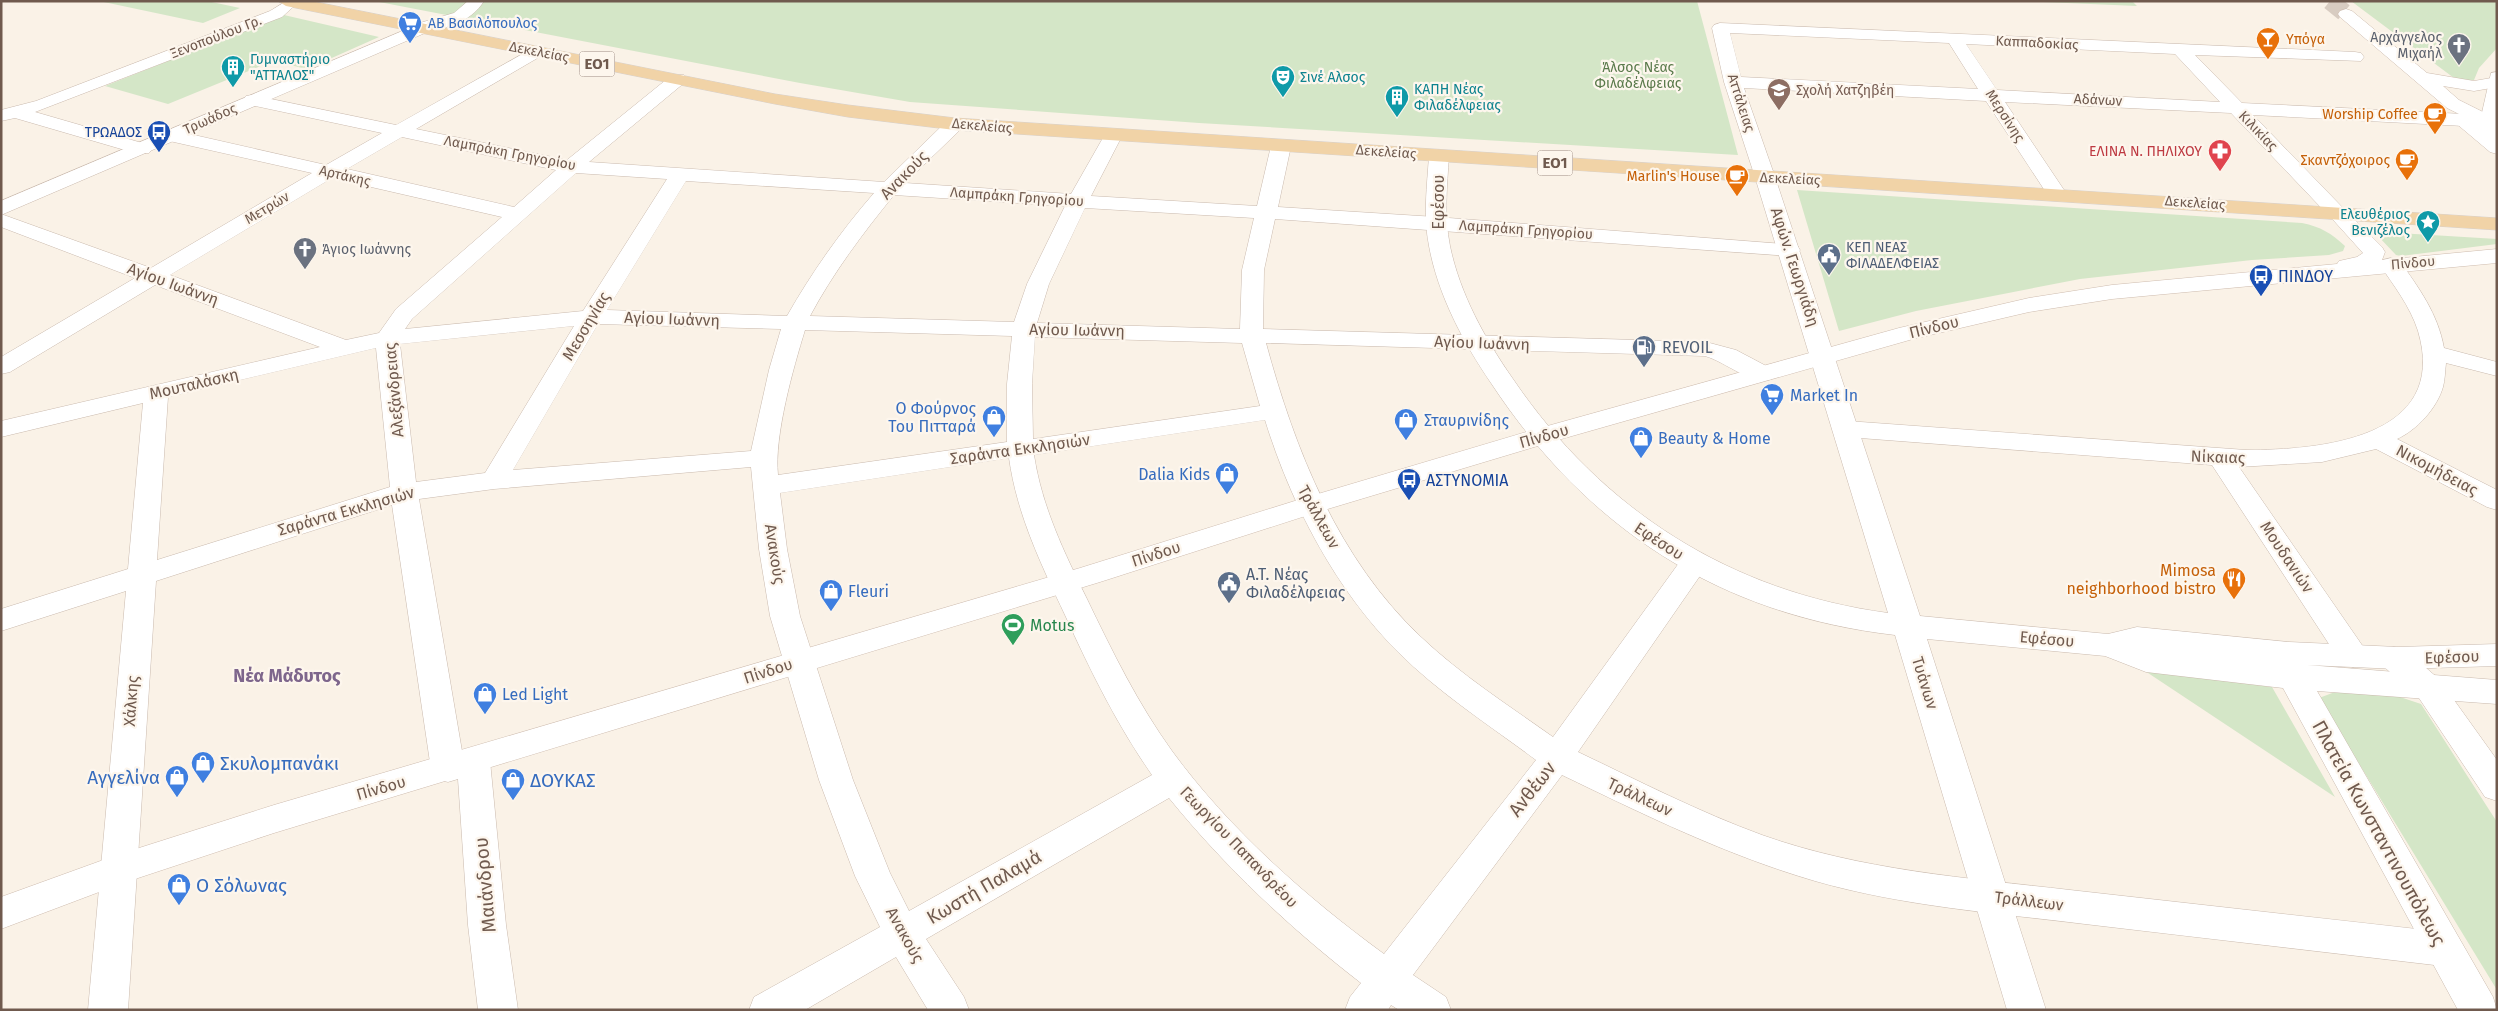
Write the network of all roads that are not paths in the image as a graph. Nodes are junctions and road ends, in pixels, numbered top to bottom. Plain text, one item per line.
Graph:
1 (468, 1) edge
2 (476, 1) edge
3 (288, 4) edge
4 (2329, 13) tunnel mouth
5 (2346, 14) tunnel mouth
6 (1720, 28) joint
7 (419, 29) junction
8 (1954, 39) junction
9 (2381, 46) junction
10 (2180, 49) junction
11 (535, 52) junction
12 (2355, 57) dead end
13 (2422, 78) junction
14 (678, 79) junction
15 (2496, 79) edge
16 (1733, 82) junction
17 (1991, 95) junction
18 (252, 100) junction
19 (2496, 101) edge
20 (2453, 104) junction
21 (2235, 107) junction
22 (5, 112) edge
23 (2464, 120) junction
24 (955, 124) junction
25 (398, 130) junction
26 (2492, 134) edge
27 (172, 136) junction
28 (1113, 136) junction
29 (1281, 146) junction
30 (142, 149) junction
31 (1438, 156) junction
32 (571, 167) junction
33 (328, 172) junction
34 (681, 173) junction
35 (1765, 177) junction
36 (890, 188) junction
37 (2056, 194) junction
38 (1077, 201) junction
39 (1, 209) edge
40 (1265, 212) junction
41 (2336, 212) junction
42 (518, 214) junction
43 (1, 220) edge
44 (1436, 223) junction
45 (2497, 224) edge
46 (1789, 250) junction
47 (2497, 256) edge
48 (2391, 265) junction
49 (2329, 271) junction
50 (152, 277) junction
51 (591, 317) junction
52 (795, 323) junction
53 (1024, 329) junction
54 (1252, 335) junction
55 (387, 338) junction
56 (1477, 343) junction
57 (345, 348) junction
58 (2434, 353) junction
59 (1824, 357) junction
60 (1, 367) edge
61 (2497, 369) edge
62 (1763, 374) junction
63 (156, 393) junction
64 (1275, 410) junction
65 (1, 429) edge
66 (1847, 429) junction
67 (1542, 436) junction
68 (2377, 438) junction
69 (1021, 450) junction
70 (764, 458) junction
71 (2220, 458) junction
72 (494, 480) junction
73 (766, 486) junction
74 (404, 492) junction
75 (2497, 501) edge
76 (1311, 505) junction
77 (1694, 563) junction
78 (140, 574) junction
79 (1065, 583) junction
80 (1, 620) edge
81 (1907, 626) junction
82 (2497, 655) edge
83 (2353, 656) junction
84 (2394, 658) junction
85 (798, 661) junction
86 (2291, 665) junction
87 (2428, 687) junction
88 (2497, 692) edge
89 (1557, 757) junction
90 (461, 765) junction
91 (1174, 779) junction
92 (2497, 787) edge
93 (117, 870) junction
94 (1992, 897) junction
95 (1, 913) edge
96 (902, 934) junction
97 (2444, 949) junction
98 (1385, 980) junction
99 (108, 1010) edge
100 (498, 1010) edge
101 (768, 1010) edge
102 (950, 1010) edge
103 (1364, 1010) edge
104 (1432, 1010) edge
105 (2027, 1010) edge
106 (2479, 1010) edge

1 - 7 street
2 - 7 street
3 - 7 main road, Δεκελείας / ΕΟ1
3 - 22 street, Ξενoπούλου Γρ.
4 - 9 street
5 - 9 street
6 - 8 street, Καππαδοκίας
6 - 16 street, Αττάλειας
7 - 11 main road, Δεκελείας / ΕΟ1
7 - 18 street, Τρωάδος
8 - 10 street, Καππαδοκίας
8 - 17 street, Μερσίνης
9 - 13 street
10 - 12 street, Καππαδοκίας
10 - 21 street, Κιλικίας
11 - 14 main road, Δεκελείας / ΕΟ1
11 - 25 street, Μετρών
13 - 15 street
13 - 20 street
14 - 24 main road, Δεκελείας / ΕΟ1
14 - 32 street, Αλεξάνδρειας
15 - 19 street
16 - 17 street, Αδάνων
16 - 35 street, Αττάλειας
17 - 21 street, Αδάνων
17 - 37 street, Μερσίνης
18 - 25 street, Λαμπράκη Γρηγορίου
18 - 27 street, Τρωάδος
19 - 26 street
20 - 23 street
20 - 26 street
21 - 23 street, Αδάνων
21 - 41 street, Κιλικίας
22 - 30 street
23 - 26 street
24 - 28 main road, Δεκελείας / ΕΟ1
24 - 36 street, Ανακούς
25 - 32 street, Λαμπράκη Γρηγορίου
25 - 33 street, Μετρών
27 - 30 street, Τρωάδος
27 - 33 street, Αρτάκης
28 - 29 main road, Δεκελείας / ΕΟ1
28 - 38 street, Γεωργίου Παπανδρέου
29 - 31 main road, Δεκελείας / ΕΟ1
29 - 40 street, Τράλλεων
30 - 39 street, Τρωάδος
31 - 35 main road, Δεκελείας / ΕΟ1
31 - 44 street, Εφέσου
32 - 34 street, Λαμπράκη Γρηγορίου
32 - 42 street, Αλεξάνδρειας
33 - 42 street, Αρτάκης
33 - 50 street, Μετρών
34 - 36 street, Λαμπράκη Γρηγορίου
34 - 51 street, Μεσσηνίας
35 - 37 main road, Δεκελείας / ΕΟ1
35 - 46 street, Αφών. Γεωργιάδη
36 - 38 street, Λαμπράκη Γρηγορίου
36 - 52 street, Ανακούς
37 - 41 main road, Δεκελείας / ΕΟ1
38 - 40 street, Λαμπράκη Γρηγορίου
38 - 53 street, Γεωργίου Παπανδρέου
40 - 44 street, Λαμπράκη Γρηγορίου
40 - 54 street, Τράλλεων
41 - 45 main road, Δεκελείας / ΕΟ1
41 - 49 street, Πίνδου
42 - 55 street, Αλεξάνδρειας
43 - 50 street, Αγίου Ιωάννη
44 - 46 street, Λαμπράκη Γρηγορίου
44 - 56 street, Εφέσου
46 - 59 street, Αφών. Γεωργιάδη
47 - 48 street, Πίνδου
48 - 49 street, Πίνδου
48 - 58 street, Νίκαιας
49 - 59 street, Πίνδου
50 - 57 street, Αγίου Ιωάννη
50 - 60 street, Μετρών
51 - 52 street, Αγίου Ιωάννη
51 - 55 street, Αγίου Ιωάννη
51 - 72 street, Μεσσηνίας
52 - 53 street, Αγίου Ιωάννη
52 - 70 street, Ανακούς
53 - 54 street, Αγίου Ιωάννη
53 - 69 street, Γεωργίου Παπανδρέου
54 - 56 street, Αγίου Ιωάννη
54 - 64 street, Τράλλεων
55 - 57 street, Μουταλάσκη
55 - 74 street, Αλεξάνδρειας
56 - 62 street, Αγίου Ιωάννη
56 - 67 street, Εφέσου
57 - 63 street, Μουταλάσκη
58 - 61 street
58 - 68 street, Νίκαιας
59 - 62 street, Πίνδου
59 - 66 street, Τυάνων
62 - 67 street, Πίνδου
63 - 65 street, Μουταλάσκη
63 - 78 street, Χάλκης
64 - 69 street, Σαράντα Εκκλησιών
64 - 76 street, Τράλλεων
66 - 71 street, Νίκαιας
66 - 81 street, Τυάνων
67 - 76 street, Πίνδου
67 - 77 street, Εφέσου
68 - 71 street, Νίκαιας
68 - 75 street, Νικομήδειας
69 - 73 street, Σαράντα Εκκλησιών
69 - 79 street, Γεωργίου Παπανδρέου
70 - 72 street, Σαράντα Εκκλησιών
70 - 73 street, Ανακούς
71 - 83 street, Μουδανιών
72 - 74 street, Σαράντα Εκκλησιών
73 - 85 street, Ανακούς
74 - 78 street, Σαράντα Εκκλησιών
74 - 90 street, Αλεξάνδρειας
76 - 79 street, Πίνδου
76 - 89 street, Τράλλεων
77 - 81 street, Εφέσου
77 - 89 street, Ανθέων
78 - 80 street, Σαράντα Εκκλησιών
78 - 93 street, Χάλκης
79 - 85 street, Πίνδου
79 - 91 street, Γεωργίου Παπανδρέου
81 - 86 street, Εφέσου
81 - 94 street, Τυάνων
82 - 84 street, Εφέσου
83 - 84 street, Εφέσου
83 - 86 street, Εφέσου
84 - 87 street
85 - 90 street, Πίνδου
85 - 96 street, Ανακούς
86 - 87 street, Εφέσου
86 - 97 street, Πλατεία Κωνσταντινουπόλεως
87 - 88 street, Εφέσου
87 - 92 street
89 - 94 street, Τράλλεων
89 - 98 street, Ανθέων
90 - 93 street, Πίνδου
90 - 100 street, Μαιάνδρου
91 - 96 street, Κωστή Παλαμά
91 - 98 street, Γεωργίου Παπανδρέου
93 - 95 street, Πίνδου
93 - 99 street, Χάλκης
94 - 97 street, Τράλλεων
94 - 105 street, Τυάνων
96 - 101 street, Κωστή Παλαμά
96 - 102 street, Ανακούς
97 - 106 street, Πλατεία Κωνσταντινουπόλεως
98 - 103 street, Ανθέων
98 - 104 street, Γεωργίου Παπανδρέου

